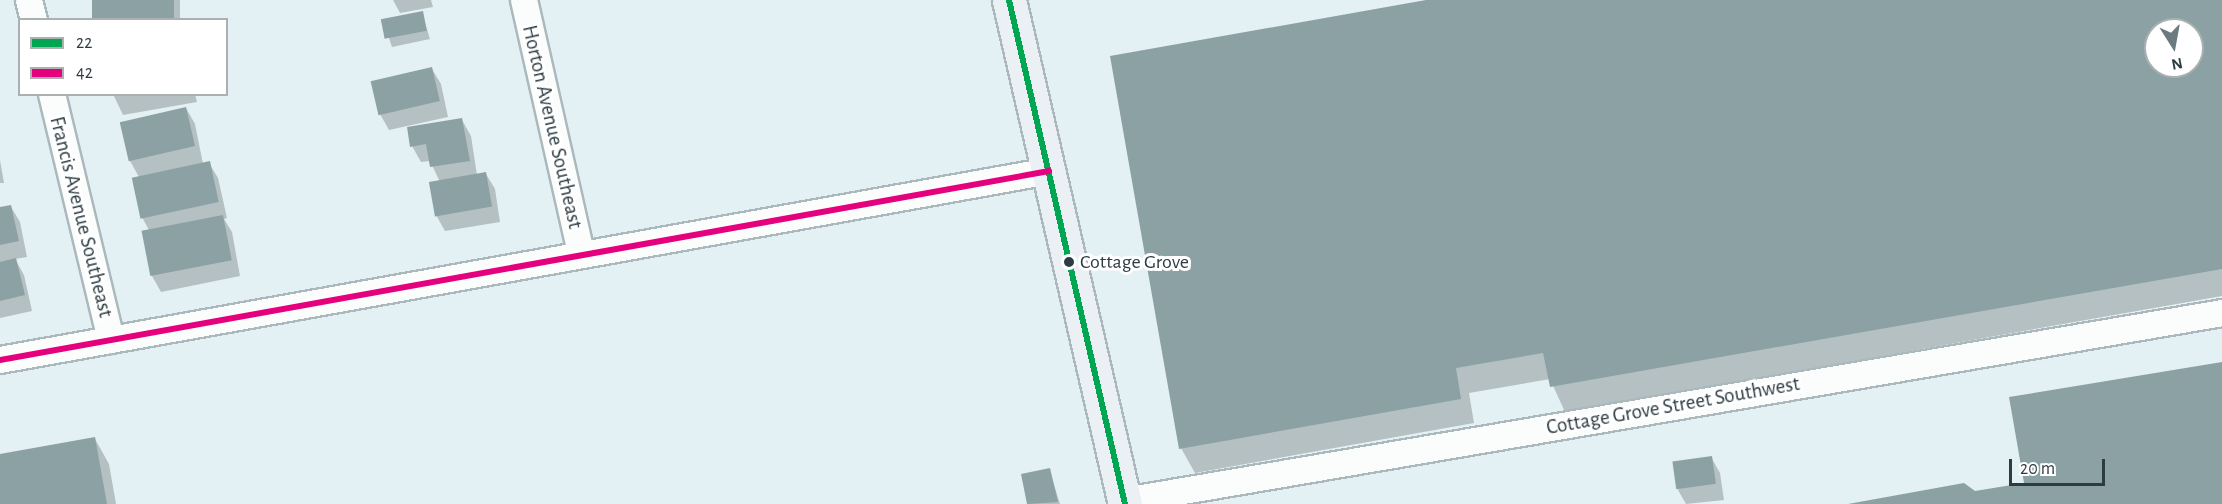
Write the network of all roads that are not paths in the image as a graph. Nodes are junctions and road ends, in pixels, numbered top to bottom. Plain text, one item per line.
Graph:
1 (29, 0) edge
2 (524, 0) edge
3 (1009, 0) edge
4 (34, 18) edge
5 (52, 96) edge
6 (1050, 171) junction
7 (581, 253) junction
8 (2222, 313) edge
9 (111, 340) junction
10 (0, 360) edge
11 (1125, 503) edge

1 - 4 street
2 - 7 street, Horton Avenue Southeast
3 - 6 main road
5 - 9 street, Francis Avenue Southeast
6 - 7 street
6 - 11 main road
7 - 9 street
8 - 11 street, Cottage Grove Street Southwest
9 - 10 street

